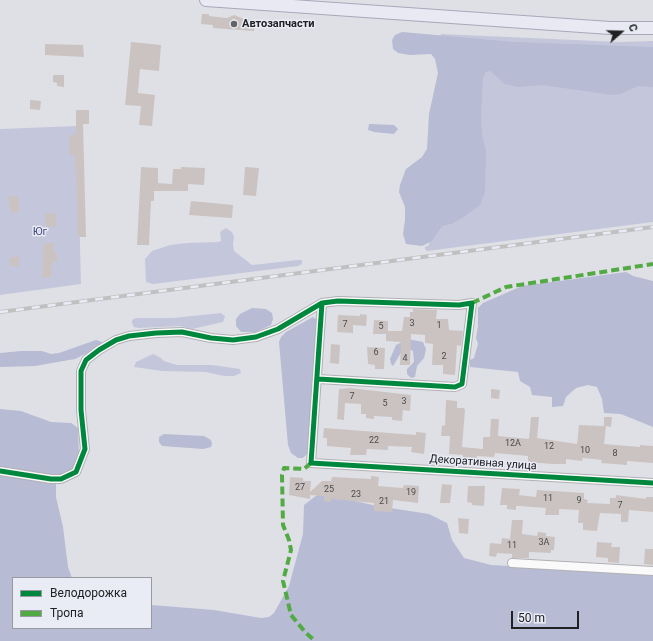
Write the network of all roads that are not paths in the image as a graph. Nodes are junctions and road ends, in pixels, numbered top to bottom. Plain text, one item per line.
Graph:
1 (206, 0) edge
2 (287, 3) edge
3 (653, 28) edge
4 (322, 303) junction
5 (318, 379) junction
6 (0, 471) edge
7 (653, 483) edge
8 (512, 563) dead end
9 (653, 571) edge

1 - 2 main road
2 - 3 main road
4 - 5 street
4 - 5 street
4 - 6 street
5 - 7 street, Декоративная улица
8 - 9 street

